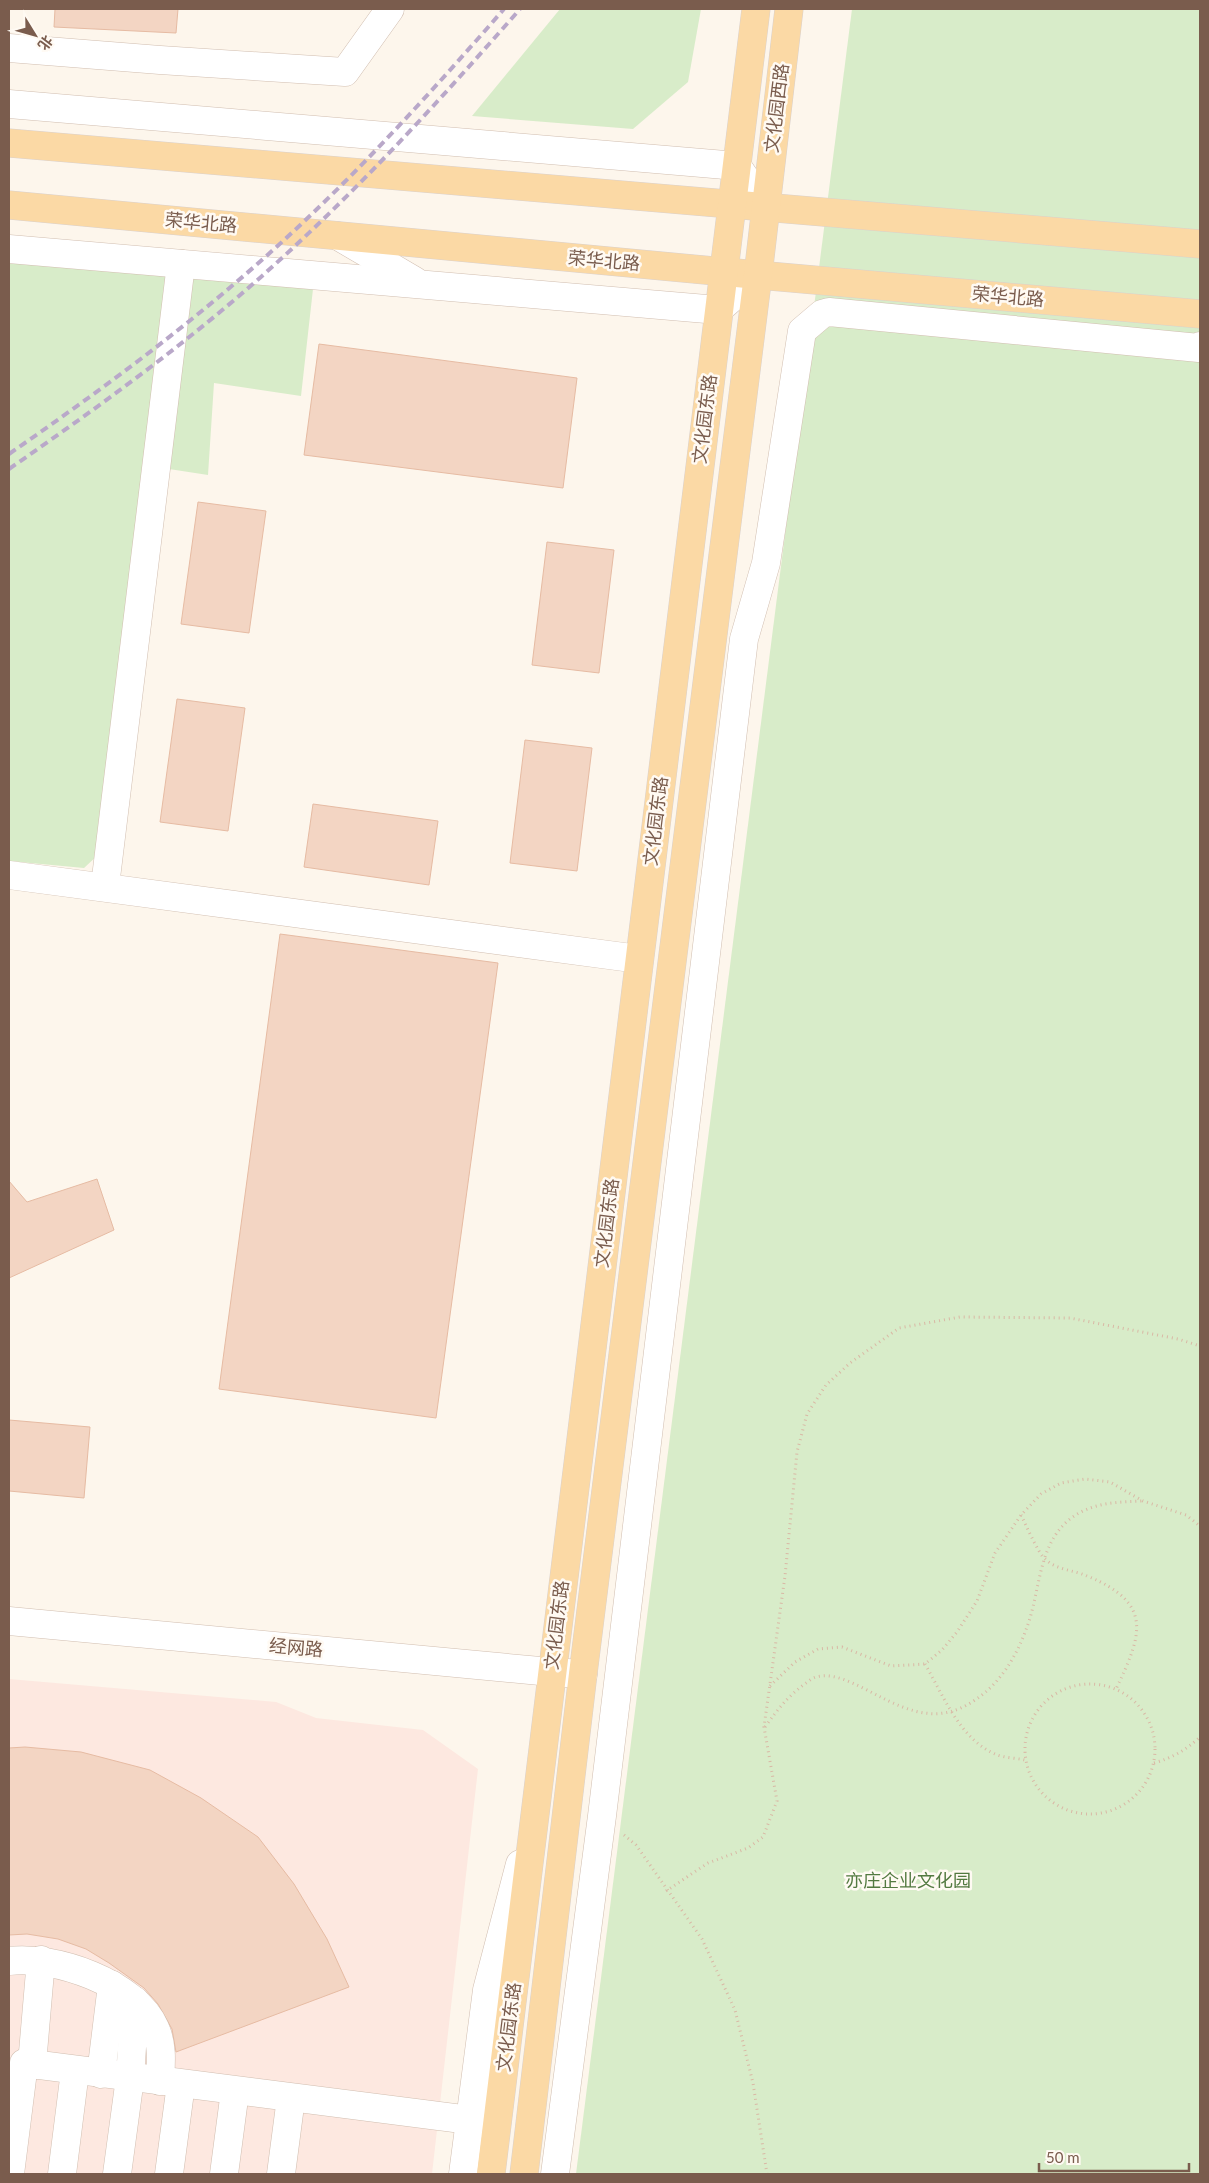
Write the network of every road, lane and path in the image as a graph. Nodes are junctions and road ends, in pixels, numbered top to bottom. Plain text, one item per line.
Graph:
1 (390, 9) edge
2 (756, 9) edge
3 (789, 9) edge
4 (9, 48) edge
5 (9, 104) edge
6 (9, 143) edge
7 (737, 166) junction
8 (731, 204) junction
9 (9, 206) edge
10 (765, 207) junction
11 (338, 236) junction
12 (1200, 244) edge
13 (9, 249) edge
14 (181, 264) junction
15 (723, 272) junction
16 (758, 275) junction
17 (421, 284) junction
18 (718, 310) junction
19 (1200, 314) edge
20 (1200, 346) edge
21 (744, 639) junction
22 (698, 751) junction
23 (9, 875) edge
24 (106, 886) junction
25 (639, 959) junction
26 (1200, 1346) edge
27 (1143, 1501) junction
28 (1021, 1515) junction
29 (1200, 1526) edge
30 (1044, 1559) junction
31 (9, 1621) edge
32 (925, 1664) junction
33 (551, 1672) junction
34 (583, 1674) junction
35 (770, 1686) junction
36 (1116, 1689) junction
37 (952, 1712) junction
38 (764, 1727) junction
39 (1200, 1737) edge
40 (1025, 1760) junction
41 (1154, 1763) junction
42 (535, 1805) junction
43 (602, 1816) junction
44 (666, 1891) junction
45 (40, 1960) junction
46 (9, 1961) edge
47 (112, 1985) junction
48 (134, 2001) junction
49 (21, 2063) edge
50 (536, 2071) junction
51 (88, 2072) junction
52 (130, 2078) junction
53 (170, 2083) junction
54 (235, 2091) junction
55 (291, 2098) junction
56 (470, 2120) junction
57 (557, 2165) edge
58 (10, 2174) edge
59 (62, 2174) edge
60 (117, 2174) edge
61 (169, 2174) edge
62 (224, 2174) edge
63 (281, 2174) edge
64 (463, 2174) edge
65 (491, 2174) edge
66 (524, 2174) edge
67 (767, 2174) edge

1 - 4 street
2 - 7 main road, 文化园西路
3 - 10 main road, 文化园西路
5 - 7 street
6 - 8 main road
7 - 8 main road, 文化园西路
7 - 10 street
8 - 10 main road
8 - 15 main road, 文化园西路
9 - 11 main road, 荣华北路
10 - 12 main road
10 - 16 main road, 文化园西路
11 - 15 main road, 荣华北路
11 - 17 street
13 - 14 street
14 - 17 street
14 - 24 street
15 - 16 main road, 荣华北路
15 - 18 main road, 文化园东路
16 - 18 street
16 - 19 main road, 荣华北路
16 - 22 main road, 文化园东路
17 - 18 street
18 - 25 main road, 文化园东路
20 - 21 street
21 - 22 street
21 - 43 street
22 - 34 main road, 文化园东路
23 - 24 street
24 - 25 street
25 - 33 main road, 文化园东路
26 - 35 path
27 - 28 path
27 - 29 path
27 - 30 path
28 - 30 path
28 - 32 path
30 - 36 path
30 - 37 path
31 - 33 street, 经网路
32 - 35 path
32 - 37 path
33 - 34 street, 经网路
33 - 42 main road, 文化园东路
34 - 50 main road, 文化园东路
35 - 38 path
36 - 40 path
36 - 41 path
37 - 38 path
37 - 40 path
38 - 44 path
39 - 41 path
40 - 41 path
42 - 56 street
42 - 65 main road, 文化园东路
43 - 44 path
43 - 57 street
44 - 67 path
45 - 46 street
45 - 47 street
45 - 49 street
47 - 48 street
47 - 51 street
48 - 52 street
48 - 53 street
49 - 51 street
49 - 58 street
50 - 57 street
50 - 66 main road, 文化园东路
51 - 52 street
51 - 59 street
52 - 53 street
52 - 60 street
53 - 54 street
53 - 61 street
54 - 55 street
54 - 62 street
55 - 56 street
55 - 63 street
56 - 64 street

